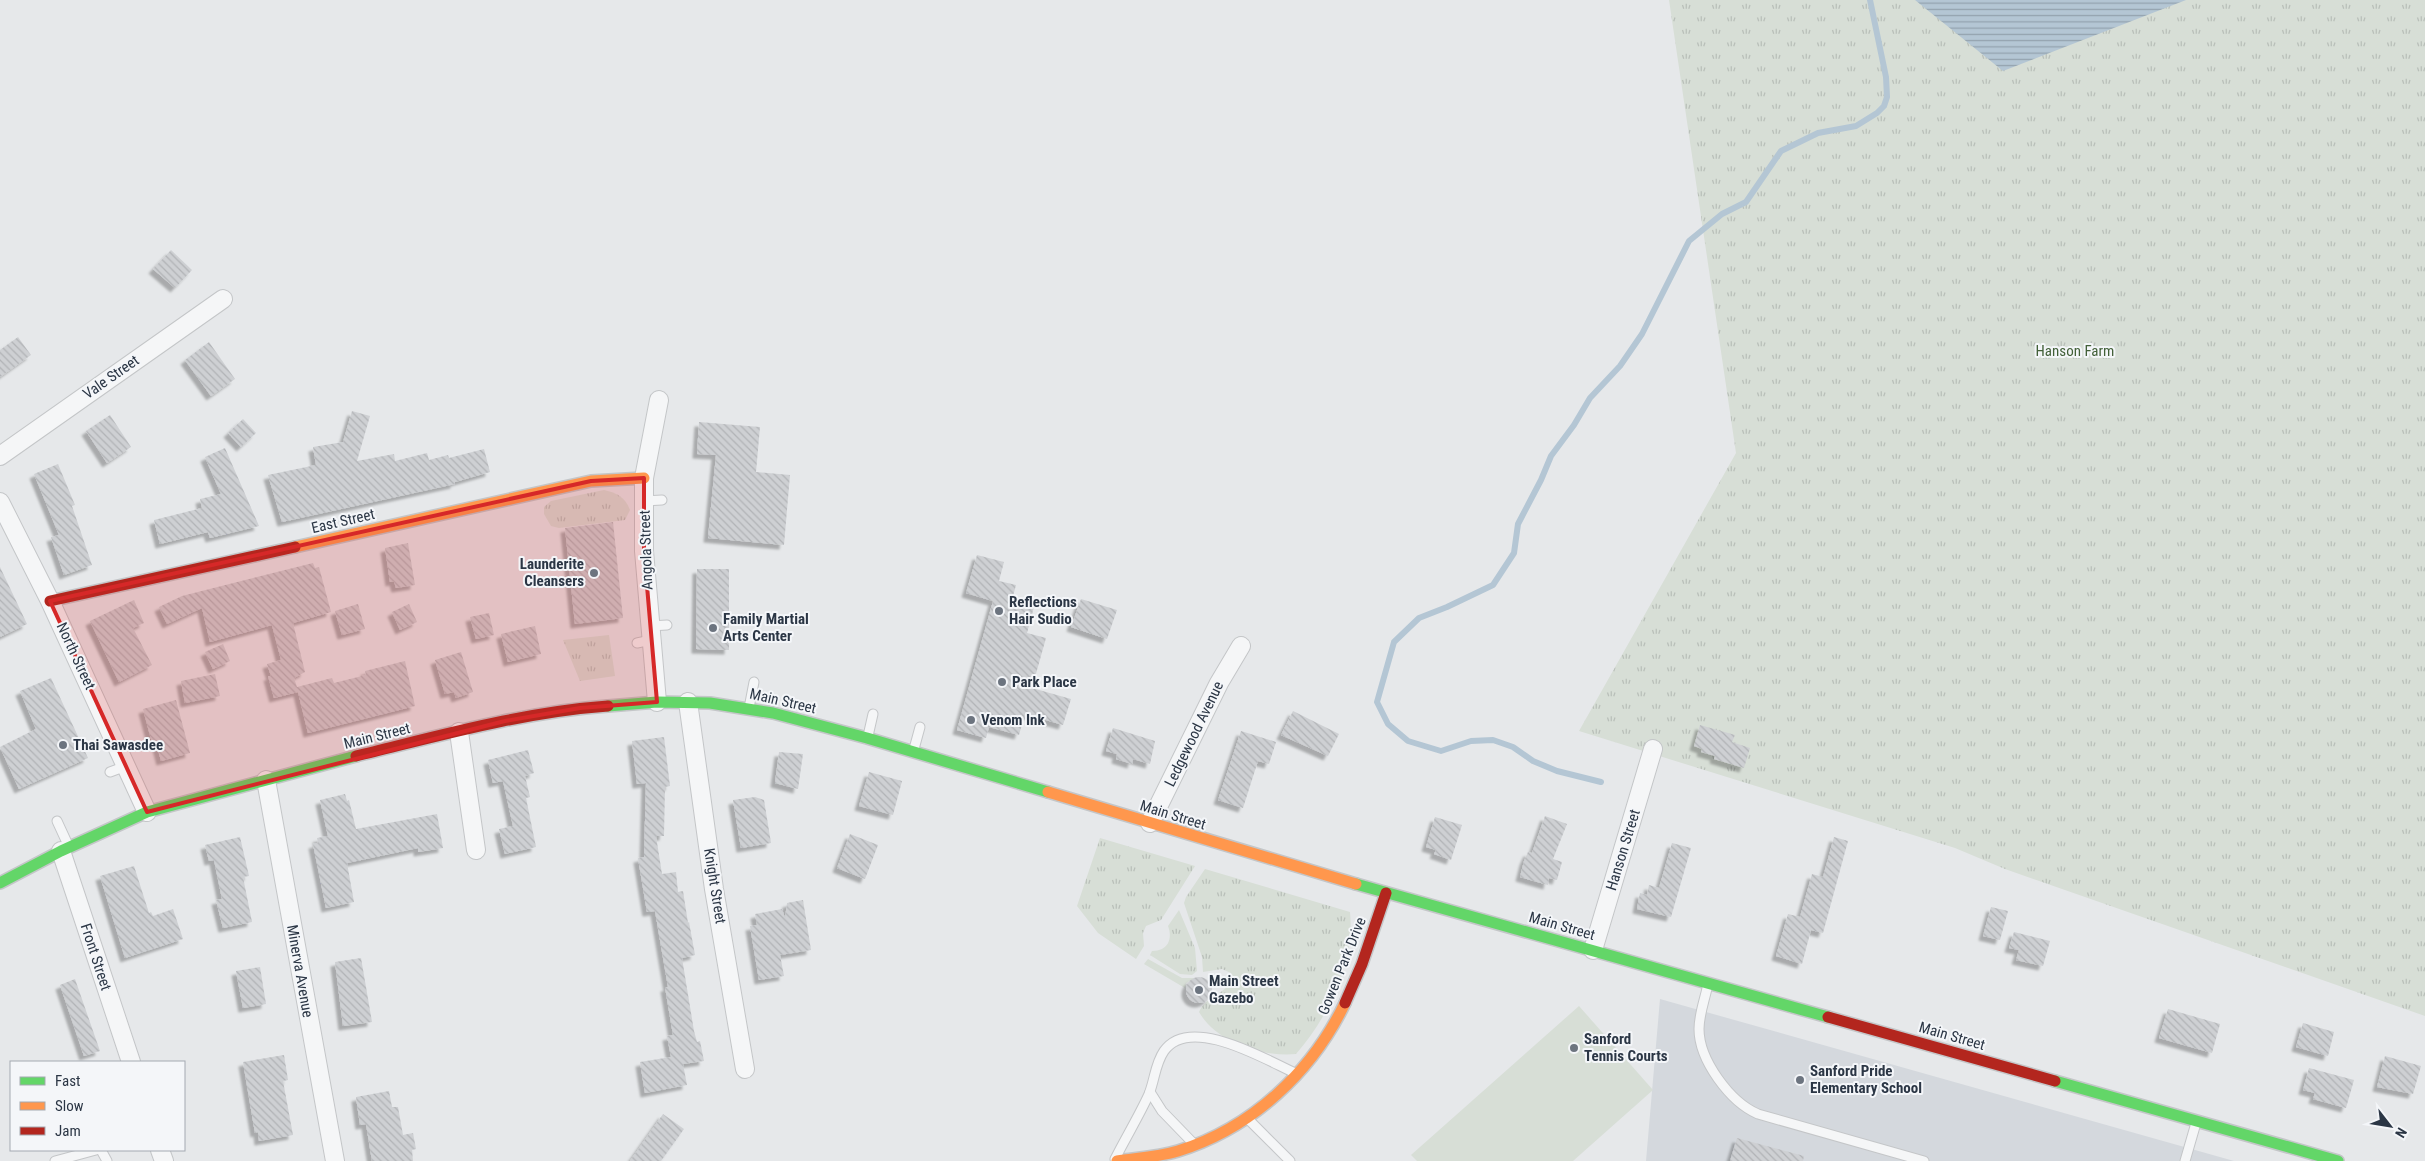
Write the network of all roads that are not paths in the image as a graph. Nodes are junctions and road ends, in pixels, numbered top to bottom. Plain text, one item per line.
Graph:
1 (223, 299) dead end
2 (659, 400) dead end
3 (0, 456) edge
4 (644, 478) junction
5 (662, 500) dead end
6 (644, 501) junction
7 (0, 502) edge
8 (50, 601) junction
9 (1241, 646) dead end
10 (754, 682) dead end
11 (657, 702) junction
12 (688, 702) junction
13 (748, 708) junction
14 (873, 714) dead end
15 (920, 727) dead end
16 (459, 732) junction
17 (867, 738) junction
18 (1653, 749) dead end
19 (914, 752) junction
20 (266, 780) junction
21 (147, 812) junction
22 (57, 821) dead end
23 (1150, 823) junction
24 (65, 849) junction
25 (476, 850) dead end
26 (0, 883) edge
27 (1386, 892) junction
28 (1593, 950) junction
29 (1708, 984) junction
30 (131, 1061) edge
31 (745, 1070) dead end
32 (1298, 1074) junction
33 (1150, 1092) junction
34 (1248, 1119) junction
35 (2197, 1121) junction
36 (1195, 1145) junction
37 (92, 1151) edge
38 (55, 1161) edge
39 (335, 1161) edge
40 (1115, 1161) edge
41 (1290, 1161) edge
42 (1924, 1161) edge
43 (2185, 1161) edge
44 (2338, 1161) edge

1 - 3 street, Vale Street
2 - 4 street, Angola Street
4 - 6 street, Angola Street
4 - 8 main road, East Street
5 - 6 lane
6 - 11 street, Angola Street
7 - 8 street, North Street
8 - 21 street, North Street
9 - 23 street, Ledgewood Avenue
10 - 13 lane
11 - 12 main road, Main Street
11 - 16 main road, Main Street
12 - 13 main road, Main Street
12 - 31 street, Knight Street
13 - 17 main road, Main Street
14 - 17 lane
15 - 19 lane
16 - 20 main road, Main Street
16 - 25 street
17 - 19 main road, Main Street
18 - 28 street, Hanson Street
19 - 23 main road, Main Street
20 - 21 main road, Main Street
20 - 39 street, Minerva Avenue
21 - 24 main road, Main Street
22 - 24 lane
23 - 27 main road, Main Street
24 - 26 main road, Main Street
24 - 30 street, Front Street
27 - 28 main road, Main Street
27 - 32 main road, Gowen Park Drive
28 - 29 main road, Main Street
29 - 35 main road, Main Street
29 - 42 lane
32 - 33 lane
32 - 34 main road, Gowen Park Drive
33 - 36 lane
33 - 40 lane
34 - 36 main road, Gowen Park Drive
34 - 41 lane
35 - 43 lane
35 - 44 main road, Main Street
36 - 40 main road, Gowen Park Drive
37 - 38 lane

